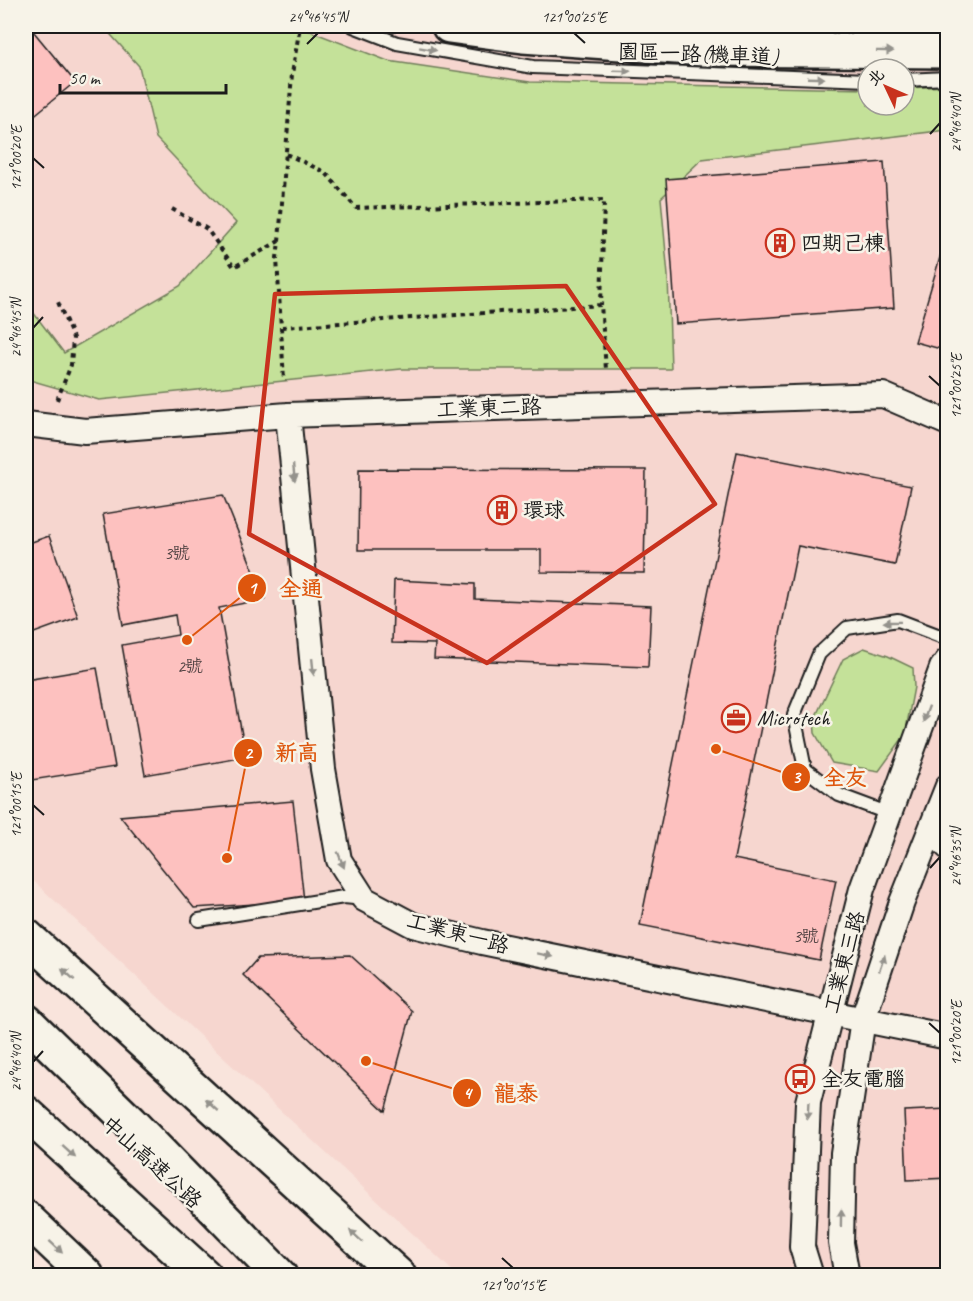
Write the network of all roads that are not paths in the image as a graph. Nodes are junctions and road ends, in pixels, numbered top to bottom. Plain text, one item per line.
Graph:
1 (353, 26) edge
2 (449, 26) edge
3 (948, 51) edge
4 (948, 78) edge
5 (916, 79) edge
6 (856, 80) edge
7 (288, 415) junction
8 (26, 423) edge
9 (948, 423) edge
10 (948, 639) edge
11 (948, 660) edge
12 (948, 786) edge
13 (890, 814) junction
14 (931, 829) junction
15 (948, 846) edge
16 (364, 899) junction
17 (199, 920) dead end
18 (26, 936) edge
19 (830, 1013) junction
20 (863, 1019) junction
21 (26, 1021) edge
22 (948, 1036) edge
23 (26, 1048) edge
24 (26, 1113) edge
25 (26, 1218) edge
26 (87, 1275) edge
27 (205, 1275) edge
28 (279, 1275) edge
29 (399, 1275) edge
30 (811, 1275) edge
31 (847, 1275) edge

1 -> 6 lane, 園區一路(機車道)
2 -> 3 main road
4 - 5 lane
7 - 8 street, 工業東二路
7 - 9 street, 工業東二路
7 -> 16 street, 工業東一路
10 -> 13 lane
11 -> 13 street, 工業東三路
12 - 14 street, 工業東三路
13 - 19 street, 工業東三路
14 - 15 street
20 -> 14 street, 工業東三路
16 - 17 lane
16 -> 19 street, 工業東一路
29 -> 18 main road
19 - 20 street, 工業東一路
19 -> 30 street, 工業東三路
20 - 22 street, 工業東一路
31 -> 20 street, 工業東三路
21 - 28 main road
23 - 28 main road, 中山高速公路
24 -> 27 main road
25 -> 26 main road

